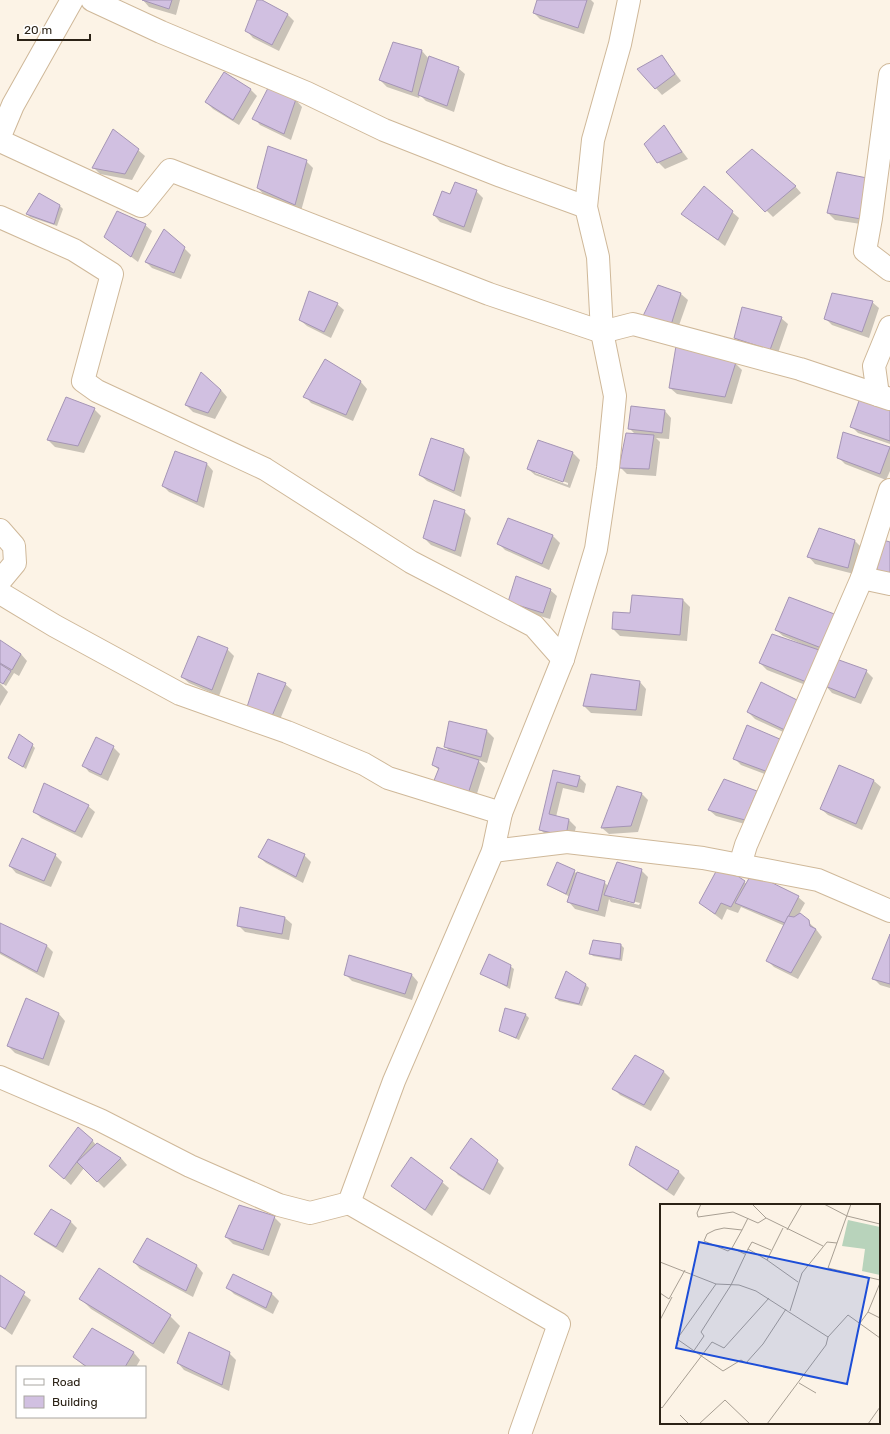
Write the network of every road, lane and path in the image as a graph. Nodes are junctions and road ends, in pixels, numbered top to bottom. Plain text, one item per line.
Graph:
1 (72, 0) edge
2 (92, 0) edge
3 (629, 0) edge
4 (890, 75) edge
5 (0, 136) edge
6 (0, 141) edge
7 (586, 207) junction
8 (0, 217) edge
9 (890, 270) edge
10 (890, 327) edge
11 (602, 332) junction
12 (884, 397) edge
13 (890, 490) edge
14 (0, 530) edge
15 (862, 578) junction
16 (0, 581) edge
17 (890, 584) edge
18 (0, 593) edge
19 (563, 659) junction
20 (501, 814) junction
21 (493, 851) junction
22 (740, 865) junction
23 (890, 911) edge
24 (0, 1077) edge
25 (349, 1203) junction
26 (520, 1434) edge

1 - 5 street
2 - 7 street
3 - 7 street
4 - 9 street
6 - 11 street
7 - 11 street
8 - 19 street
10 - 12 street
11 - 12 street
11 - 19 street
13 - 15 street
14 - 16 street
15 - 17 street
15 - 22 street
18 - 20 street
19 - 20 street
20 - 21 street
21 - 22 street
21 - 25 street
22 - 23 street
24 - 25 street
25 - 26 street

